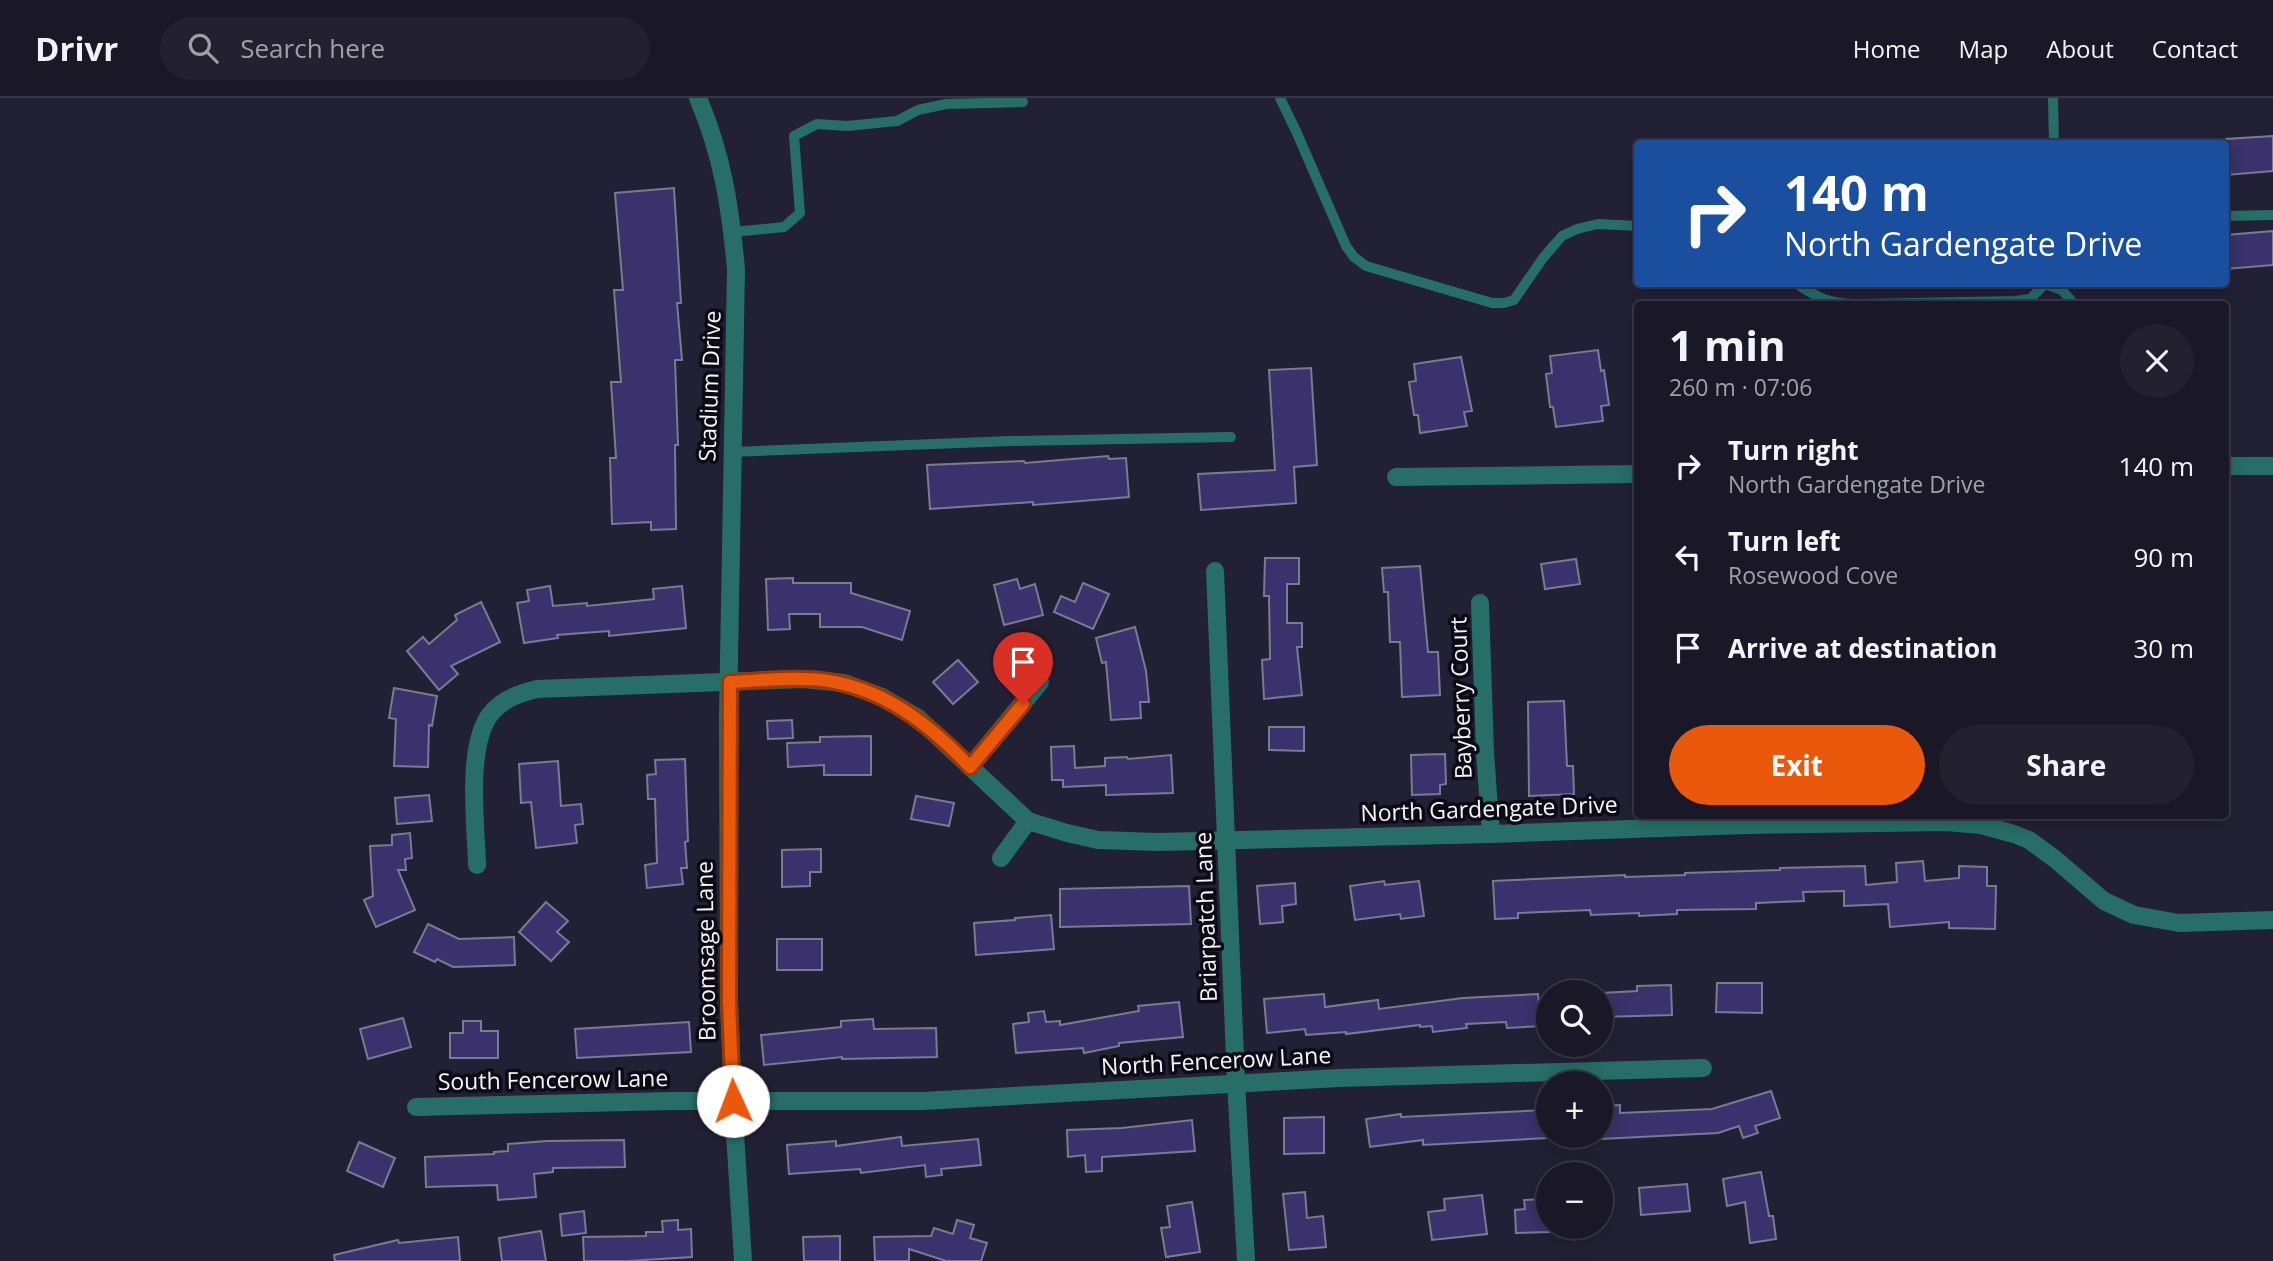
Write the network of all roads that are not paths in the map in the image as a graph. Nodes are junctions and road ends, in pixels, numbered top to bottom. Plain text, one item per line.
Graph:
1 (698, 98) edge
2 (1280, 98) edge
3 (2053, 98) edge
4 (1023, 102) dead end
5 (2054, 140) edge
6 (2273, 215) edge
7 (2229, 216) edge
8 (1634, 226) edge
9 (733, 232) junction
10 (1801, 287) edge
11 (2042, 287) edge
12 (2054, 287) edge
13 (1825, 301) edge
14 (2014, 301) edge
15 (2071, 301) edge
16 (1230, 437) dead end
17 (732, 452) junction
18 (2229, 466) edge
19 (2273, 466) edge
20 (1634, 474) edge
21 (1396, 477) dead end
22 (1215, 571) dead end
23 (1480, 603) dead end
24 (730, 682) junction
25 (1040, 682) dead end
26 (970, 767) junction
27 (1746, 820) edge
28 (1028, 821) junction
29 (1491, 834) junction
30 (1226, 840) junction
31 (1001, 858) dead end
32 (477, 865) dead end
33 (2273, 920) edge
34 (1703, 1068) dead end
35 (1236, 1082) junction
36 (733, 1101) junction
37 (416, 1107) dead end
38 (743, 1261) edge
39 (1246, 1261) edge

1 - 9 street, Stadium Drive
2 - 8 lane
3 - 5 lane
4 - 9 lane
6 - 7 lane
9 - 17 street, Stadium Drive
10 - 13 lane
11 - 14 lane
12 - 15 lane
16 - 17 lane
17 - 24 street, Stadium Drive
18 - 19 street
20 - 21 street
22 - 30 street, Briarpatch Lane
23 - 29 street, Bayberry Court
24 - 26 street, North Gardengate Drive
24 - 32 street, North Gardengate Drive
24 - 36 street, Broomsage Lane
25 - 26 street
26 - 28 street, North Gardengate Drive
27 - 29 street, North Gardengate Drive
27 - 33 street, North Gardengate Drive
28 - 30 street, North Gardengate Drive
28 - 31 street
29 - 30 street, North Gardengate Drive
30 - 35 street, Briarpatch Lane
34 - 35 street, North Fencerow Lane
35 - 36 street, North Fencerow Lane
35 - 39 street, Briarpatch Lane
36 - 37 street, South Fencerow Lane
36 - 38 street, Broomsage Lane

